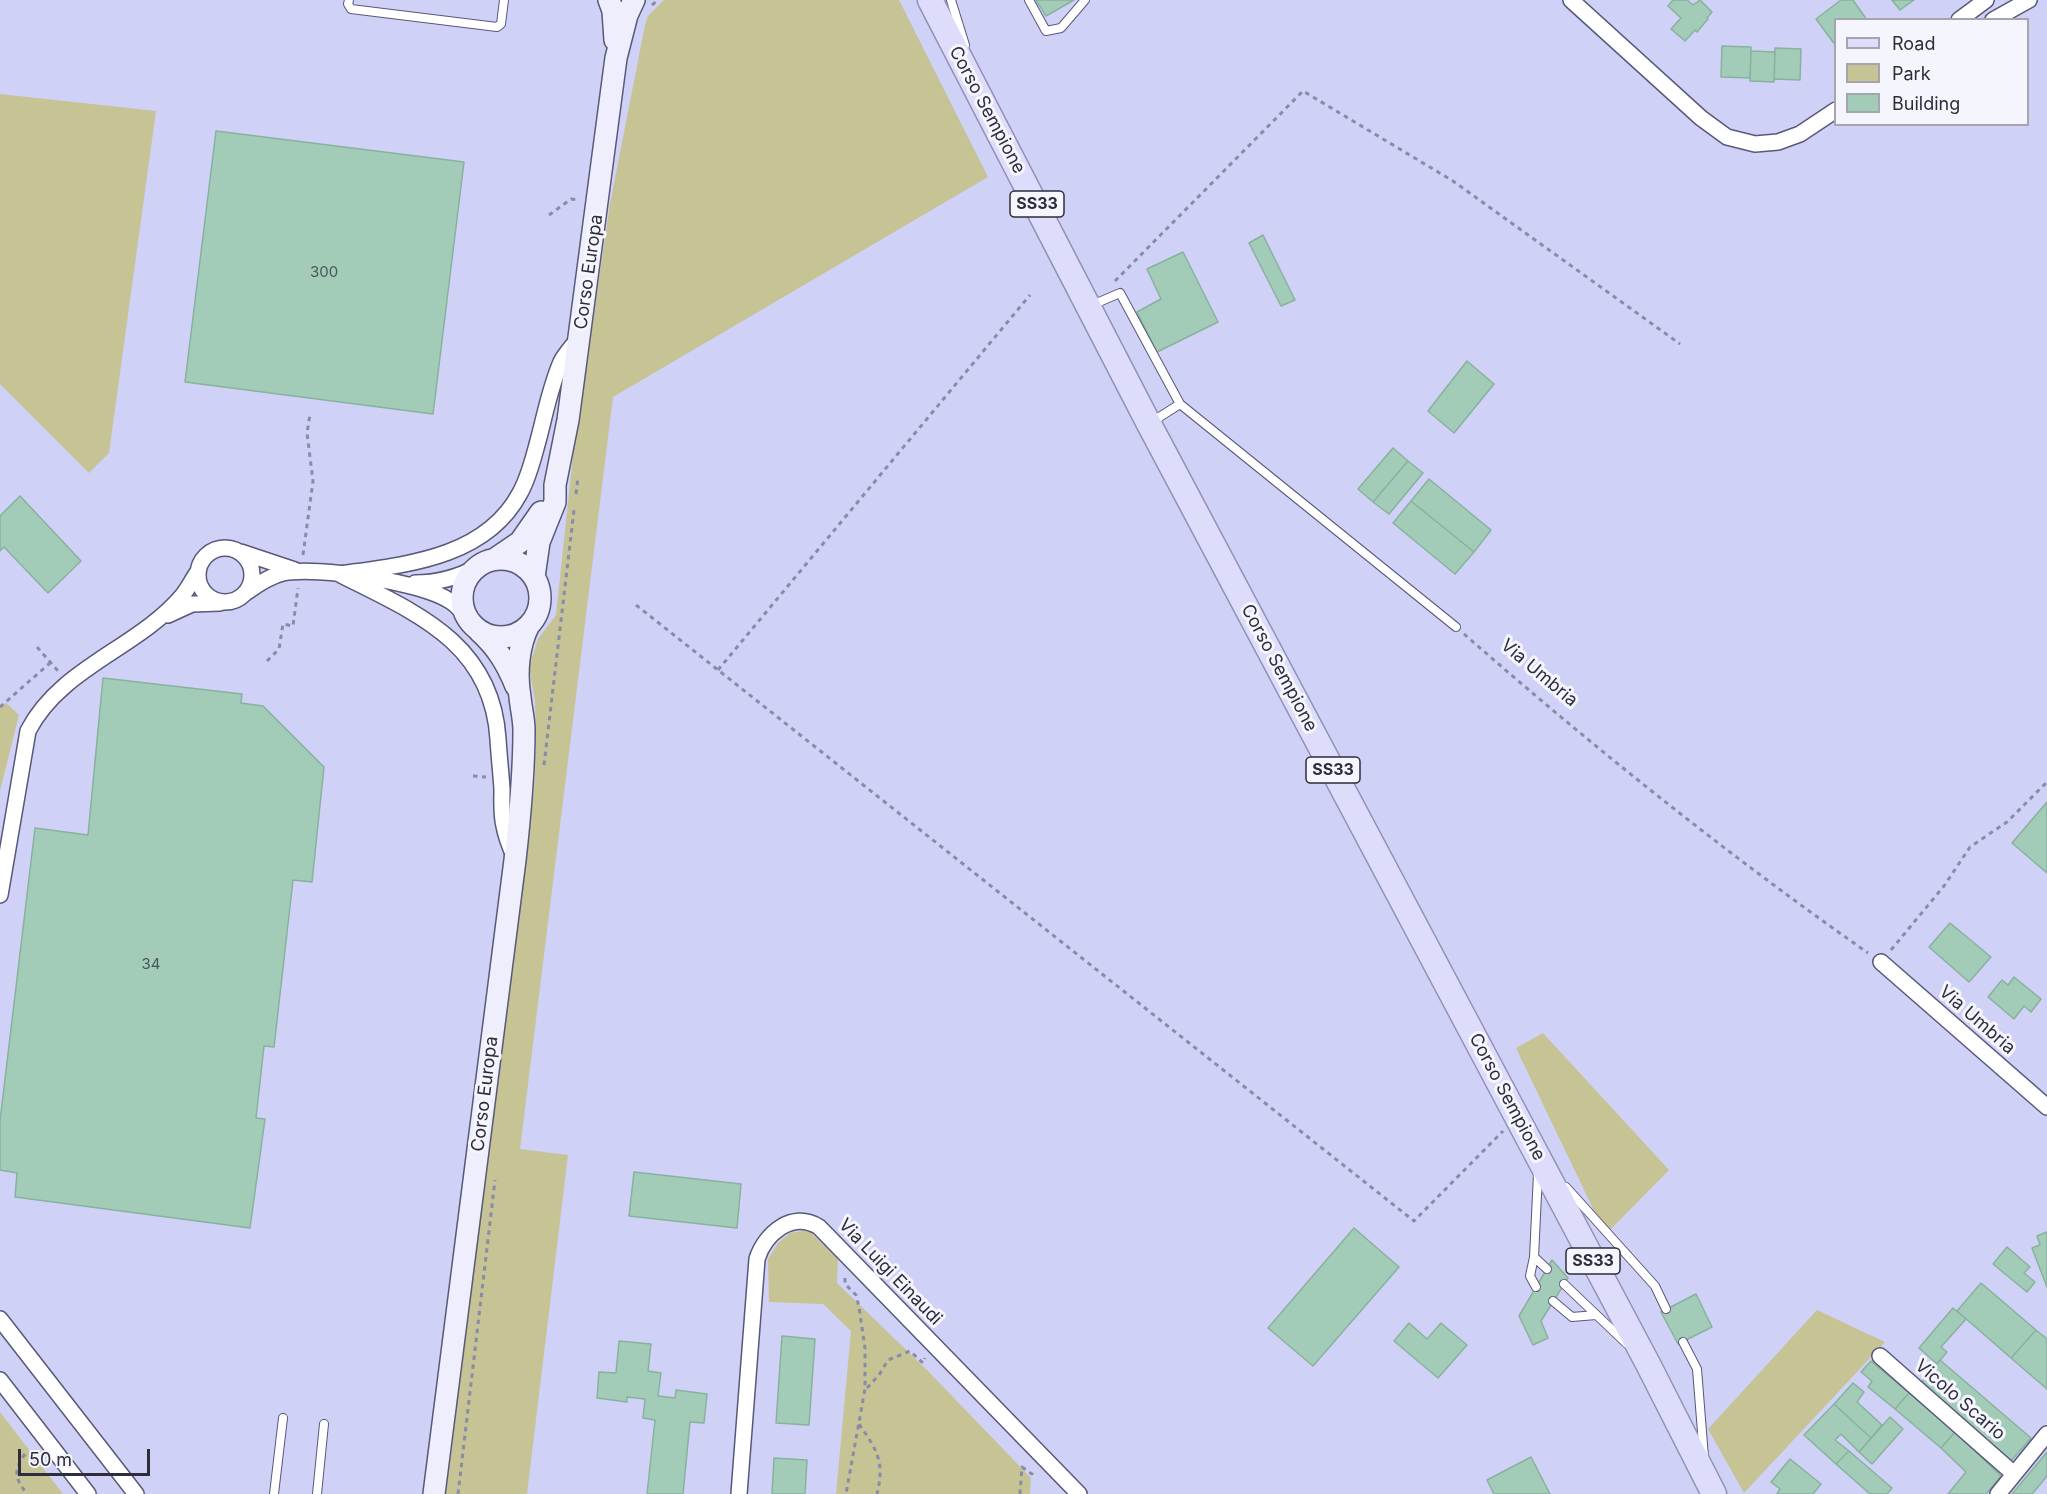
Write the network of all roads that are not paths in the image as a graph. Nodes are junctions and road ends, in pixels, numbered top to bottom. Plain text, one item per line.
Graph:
1 (349, 0) edge
2 (504, 0) edge
3 (609, 0) edge
4 (634, 0) edge
5 (930, 0) edge
6 (951, 0) edge
7 (1029, 0) edge
8 (1085, 0) edge
9 (1571, 0) edge
10 (1986, 0) edge
11 (2029, 0) edge
12 (1962, 18) edge
13 (1997, 18) edge
14 (616, 58) junction
15 (984, 103) junction
16 (1834, 111) edge
17 (1090, 306) junction
18 (581, 335) junction
19 (1180, 404) junction
20 (1149, 424) junction
21 (555, 485) junction
22 (232, 549) junction
23 (486, 563) junction
24 (299, 571) junction
25 (197, 573) junction
26 (339, 574) junction
27 (534, 577) junction
28 (403, 583) junction
29 (247, 592) junction
30 (221, 603) junction
31 (158, 620) junction
32 (473, 624) junction
33 (530, 625) junction
34 (1456, 627) road end
35 (519, 694) junction
36 (515, 860) junction
37 (0, 894) edge
38 (1881, 962) road end
39 (2047, 1107) edge
40 (1539, 1157) junction
41 (1534, 1257) junction
42 (1547, 1269) dead end
43 (1564, 1284) dead end
44 (1536, 1287) dead end
45 (1553, 1301) dead end
46 (1666, 1309) dead end
47 (1596, 1315) junction
48 (0, 1319) edge
49 (1683, 1342) dead end
50 (1880, 1356) dead end
51 (1648, 1364) junction
52 (0, 1380) edge
53 (283, 1418) dead end
54 (324, 1424) dead end
55 (2047, 1434) edge
56 (440, 1455) junction
57 (2014, 1474) junction
58 (1709, 1484) edge
59 (88, 1494) edge
60 (136, 1494) edge
61 (274, 1494) edge
62 (316, 1494) edge
63 (423, 1494) edge
64 (434, 1494) edge
65 (739, 1494) edge
66 (1079, 1494) edge
67 (1998, 1494) edge

1 - 2 lane
3 - 14 main road, Corso Europa
4 - 14 main road, Corso Europa
5 - 15 main road, Corso Sempione / SS33
6 - 15 lane
7 - 8 lane
9 - 16 street
10 - 12 street
11 - 13 street
14 - 18 main road, Corso Europa
15 - 17 main road, Corso Sempione / SS33
17 - 19 lane
17 - 20 main road, Corso Sempione / SS33
18 - 21 main road, Corso Europa
18 - 26 street
19 - 20 lane
19 - 34 lane
20 - 40 main road, Corso Sempione / SS33
21 - 23 main road, Corso Europa
21 - 27 main road, Corso Europa
22 - 24 street
22 - 25 street
22 - 29 street
23 - 27 main road
23 - 28 street
23 - 32 main road
24 - 26 street
24 - 29 street
25 - 30 street
25 - 31 street
26 - 28 street
26 - 36 street
27 - 33 main road
28 - 32 street
29 - 30 street
30 - 31 street
31 - 37 street
32 - 33 main road
32 - 35 main road, Corso Europa
33 - 35 main road, Corso Europa
35 - 36 main road, Corso Europa
36 - 56 main road, Corso Europa
38 - 39 street, Via Umbria
40 - 41 lane
40 - 46 lane
40 - 51 main road, Corso Sempione / SS33
41 - 42 lane
41 - 44 lane
43 - 47 lane
45 - 47 lane
47 - 51 lane
48 - 60 street
49 - 58 lane
50 - 57 street, Vicolo Scario
51 - 58 main road, Corso Sempione / SS33
52 - 59 street
53 - 61 lane
54 - 62 lane
55 - 57 street
56 - 63 street
56 - 64 main road, Corso Europa
57 - 67 street
65 - 66 street, Via Luigi Einaudi

